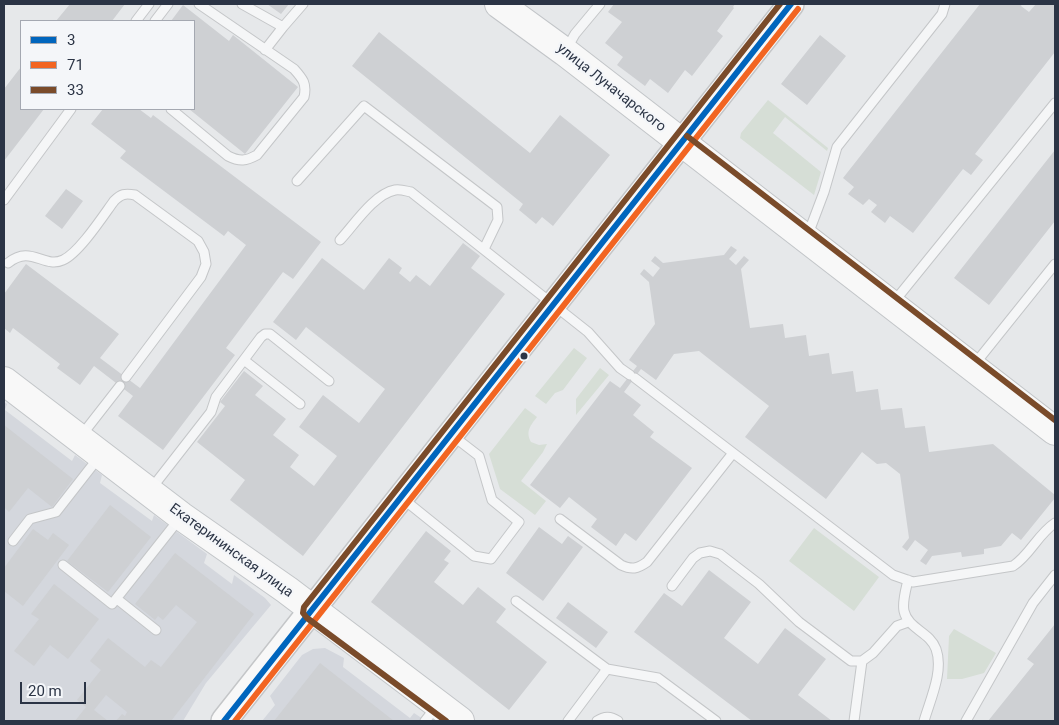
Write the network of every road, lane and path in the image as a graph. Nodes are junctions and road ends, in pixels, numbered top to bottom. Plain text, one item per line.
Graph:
1 (149, 4) edge
2 (168, 4) edge
3 (199, 4) edge
4 (242, 4) edge
5 (303, 4) edge
6 (499, 4) edge
7 (600, 4) edge
8 (791, 4) edge
9 (945, 4) edge
10 (137, 20) edge
11 (156, 20) edge
12 (283, 27) junction
13 (265, 50) junction
14 (565, 52) junction
15 (1055, 103) edge
16 (70, 110) edge
17 (172, 110) edge
18 (682, 142) junction
19 (297, 181) dead end
20 (4, 200) edge
21 (806, 239) junction
22 (340, 240) dead end
23 (484, 249) junction
24 (5, 264) edge
25 (1055, 264) edge
26 (552, 305) junction
27 (892, 305) junction
28 (244, 360) junction
29 (972, 367) junction
30 (126, 377) dead end
31 (4, 381) edge
32 (329, 381) dead end
33 (120, 386) dead end
34 (300, 404) dead end
35 (1055, 431) edge
36 (451, 434) junction
37 (90, 447) junction
38 (733, 453) junction
39 (149, 492) junction
40 (401, 497) junction
41 (181, 516) junction
42 (560, 519) dead end
43 (1055, 524) edge
44 (13, 540) dead end
45 (63, 565) dead end
46 (1055, 575) edge
47 (908, 580) junction
48 (672, 586) dead end
49 (117, 599) junction
50 (516, 601) dead end
51 (312, 611) junction
52 (908, 622) junction
53 (156, 630) dead end
54 (862, 661) junction
55 (607, 669) junction
56 (431, 713) edge
57 (224, 721) edge
58 (460, 721) edge
59 (568, 721) edge
60 (597, 721) edge
61 (618, 721) edge
62 (716, 721) edge
63 (854, 721) edge
64 (924, 721) edge
65 (966, 721) edge

1 - 10 lane
2 - 11 lane
3 - 13 lane
4 - 12 lane
5 - 12 lane
6 - 14 main road, улица Луначарского
7 - 14 lane
8 - 18 main road
9 - 21 lane
12 - 13 lane
13 - 17 lane
14 - 18 main road, улица Луначарского
15 - 27 lane
16 - 20 lane
18 - 21 main road, улица Луначарского
18 - 26 main road
19 - 23 lane
21 - 27 main road, улица Луначарского
22 - 23 lane
23 - 26 lane
24 - 30 lane
25 - 29 lane
26 - 36 main road
26 - 38 lane
27 - 29 main road, улица Луначарского
28 - 32 lane
28 - 34 lane
28 - 39 lane
29 - 35 main road, улица Луначарского
31 - 37 main road, Екатерининская улица
33 - 37 lane
36 - 40 main road
36 - 40 lane
37 - 39 main road, Екатерининская улица
37 - 44 lane
38 - 42 lane
38 - 47 lane
39 - 41 main road, Екатерининская улица
40 - 51 main road
41 - 49 lane
41 - 51 main road, Екатерининская улица
43 - 47 lane
45 - 49 lane
46 - 65 lane
47 - 52 lane
48 - 54 lane
49 - 53 lane
50 - 55 lane
51 - 56 main road, Екатерининская улица
51 - 57 main road
52 - 54 lane
52 - 64 lane
54 - 63 lane
55 - 59 lane
55 - 62 lane
56 - 58 main road, Екатерининская улица
60 - 61 lane

